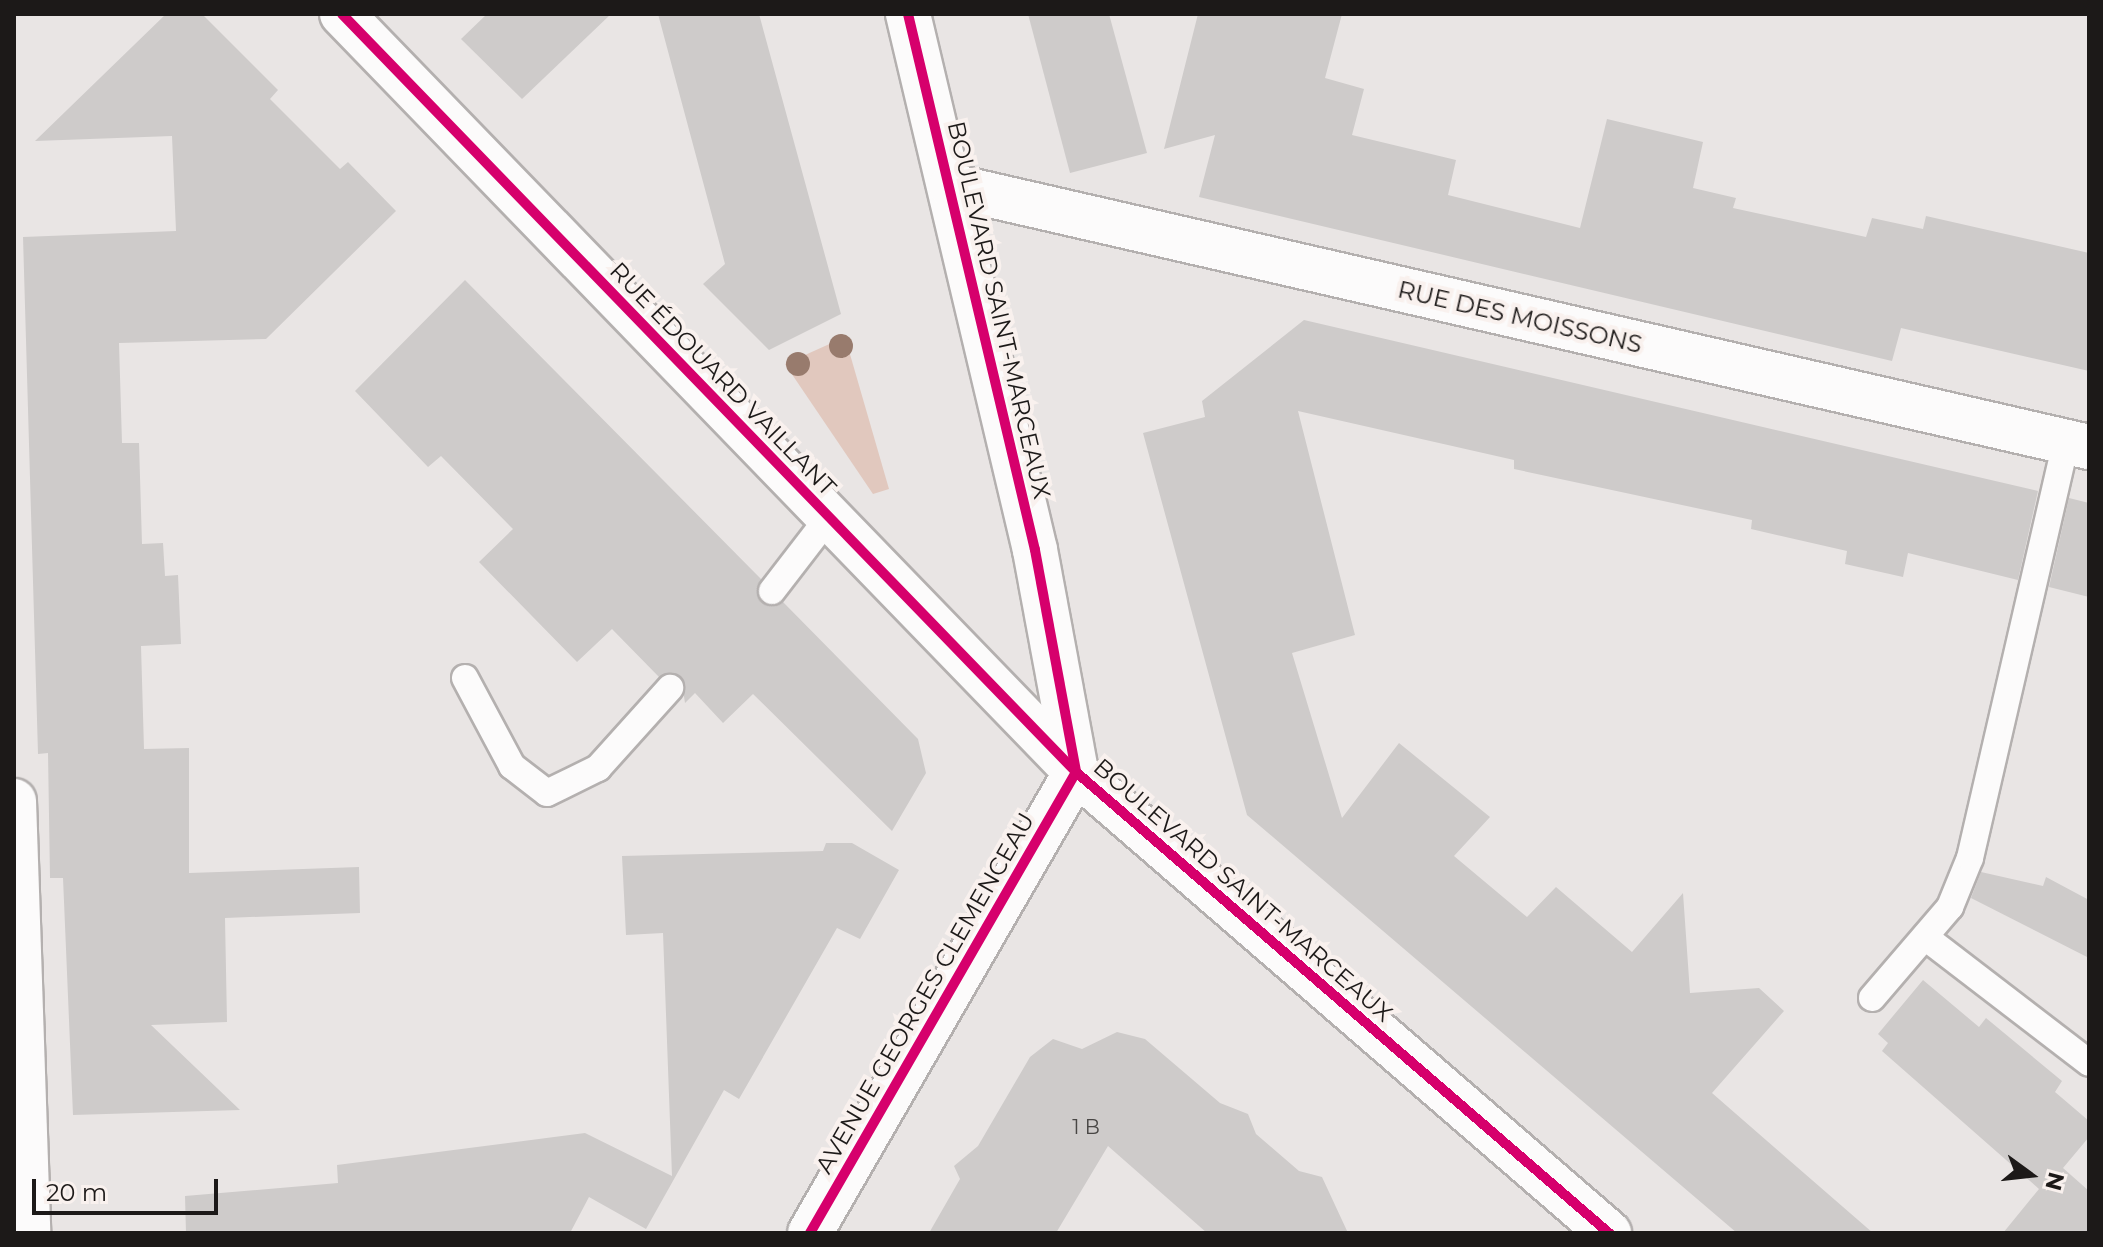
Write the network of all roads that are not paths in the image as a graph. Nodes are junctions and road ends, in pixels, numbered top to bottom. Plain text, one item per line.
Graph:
1 (342, 14) edge
2 (908, 14) edge
3 (951, 186) junction
4 (2078, 445) edge
5 (829, 517) junction
6 (772, 591) dead end
7 (465, 678) dead end
8 (670, 688) dead end
9 (1076, 772) junction
10 (14, 801) edge
11 (1925, 937) junction
12 (1872, 998) dead end
13 (2089, 1063) edge
14 (28, 1233) edge
15 (810, 1233) edge
16 (1609, 1233) edge

1 - 5 street, RUE ÉDOUARD VAILLANT
2 - 3 street, BOULEVARD SAINT-MARCEAUX
3 - 4 street, RUE DES MOISSONS
3 - 9 street, BOULEVARD SAINT-MARCEAUX
4 - 11 lane
5 - 6 lane, RUE ÉDOUARD VAILLANT
5 - 9 street, RUE ÉDOUARD VAILLANT
7 - 8 lane
9 - 15 street, AVENUE GEORGES CLEMENCEAU
9 - 16 street, BOULEVARD SAINT-MARCEAUX
10 - 14 street
11 - 12 lane
11 - 13 lane

